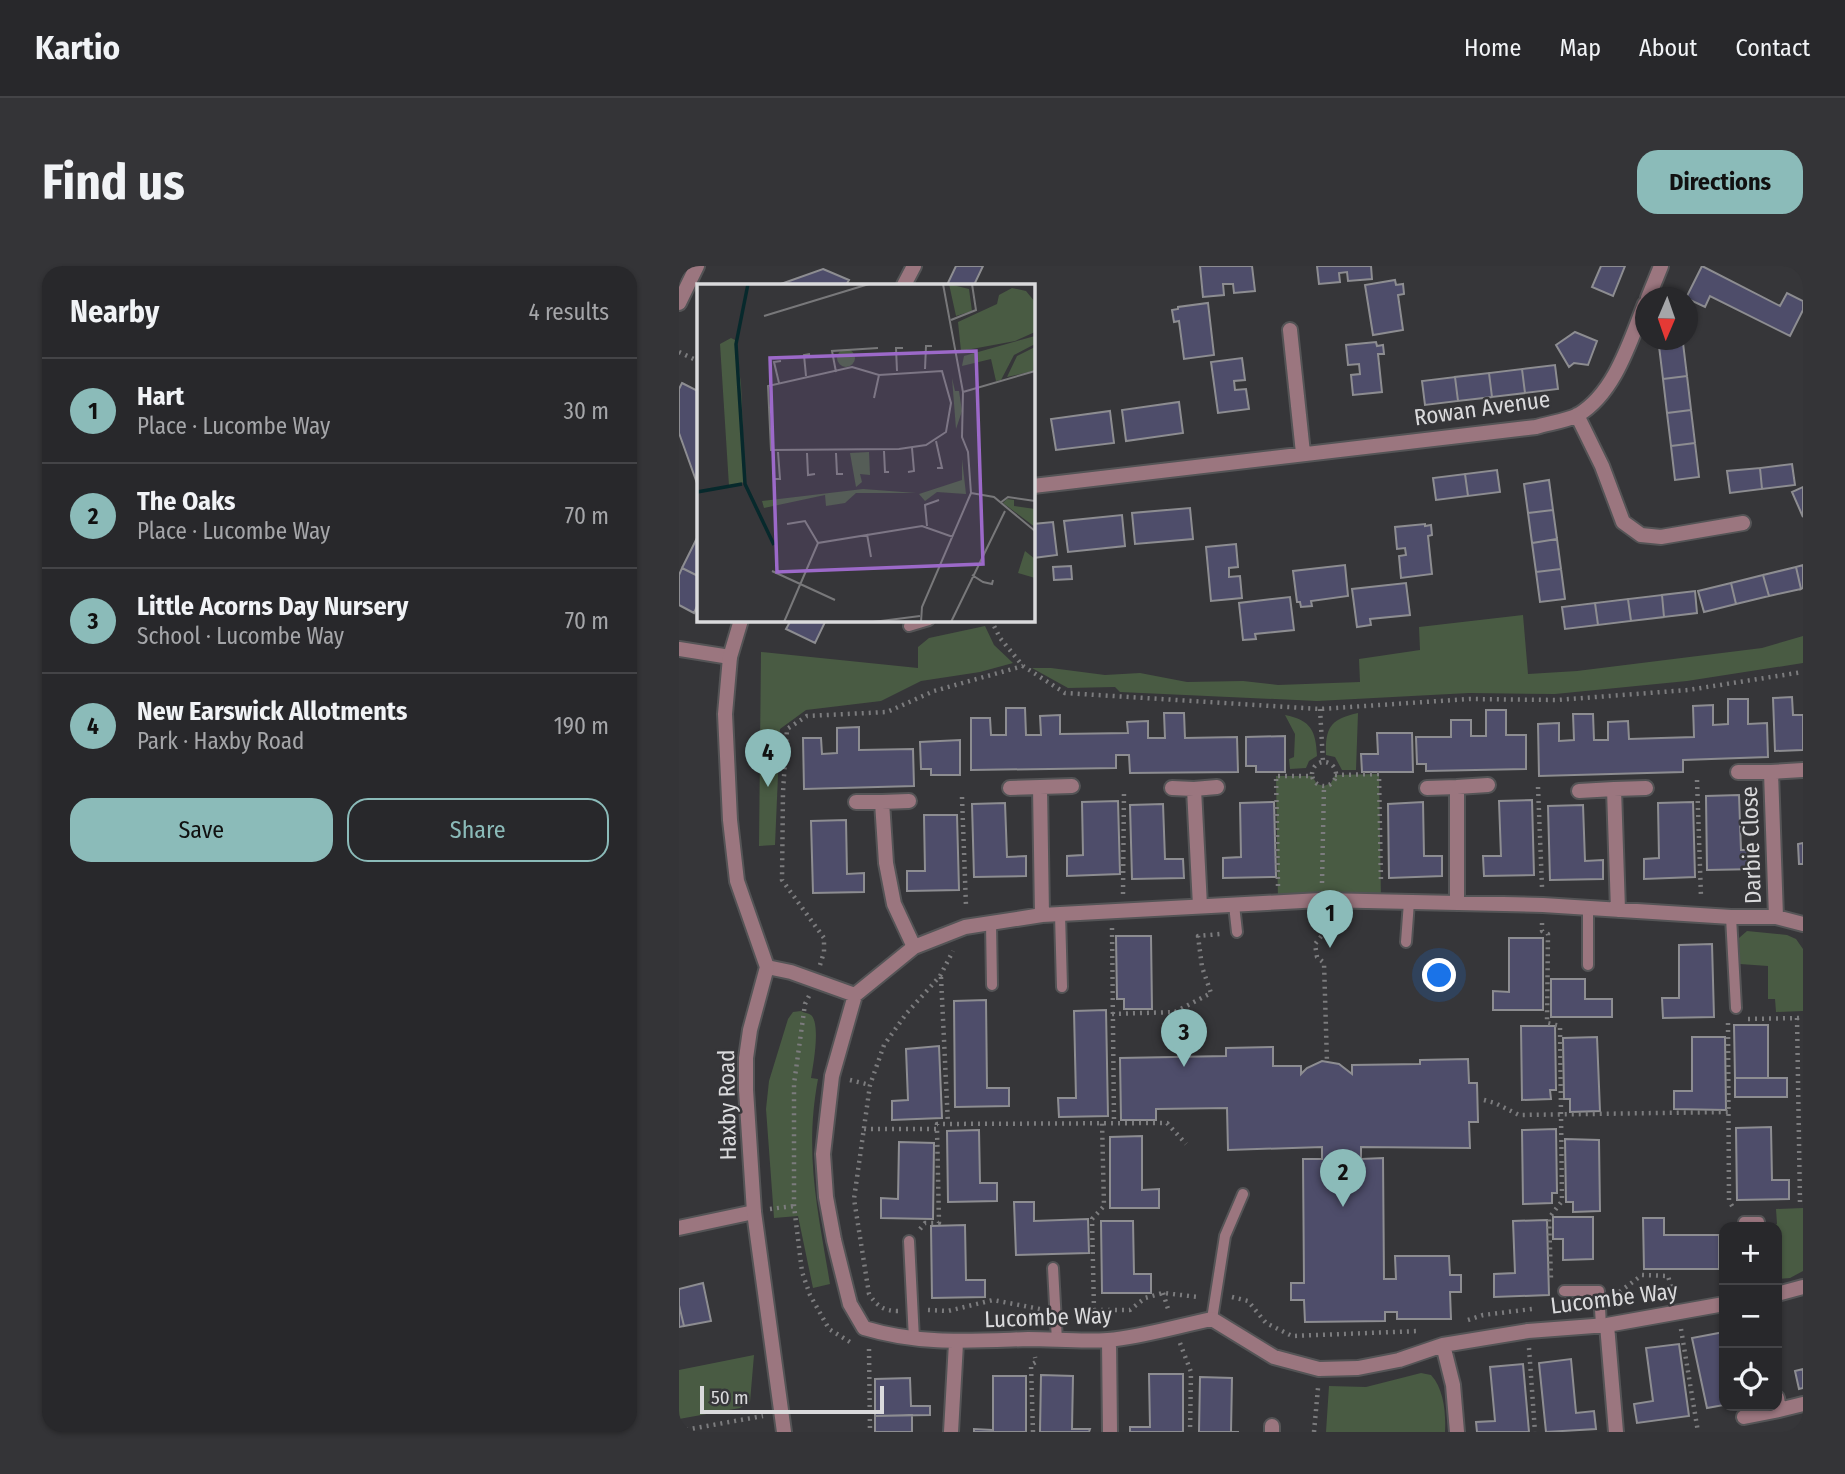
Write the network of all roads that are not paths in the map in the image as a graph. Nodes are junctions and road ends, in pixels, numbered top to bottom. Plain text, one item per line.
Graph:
1 (697, 266) edge
2 (914, 266) edge
3 (1661, 266) edge
4 (905, 284) edge
5 (1652, 287) edge
6 (679, 303) edge
7 (1635, 329) edge
8 (1290, 330) dead end
9 (1577, 415) junction
10 (1303, 453) junction
11 (1034, 486) edge
12 (1744, 523) dead end
13 (741, 621) edge
14 (926, 621) edge
15 (909, 626) dead end
16 (679, 649) edge
17 (730, 657) junction
18 (1803, 770) edge
19 (1738, 772) dead end
20 (1771, 772) junction
21 (1488, 785) dead end
22 (1072, 786) dead end
23 (1039, 787) junction
24 (1217, 787) dead end
25 (1457, 787) junction
26 (1010, 788) dead end
27 (1172, 788) dead end
28 (1427, 788) dead end
29 (1646, 788) dead end
30 (1194, 789) junction
31 (1614, 789) junction
32 (1579, 791) dead end
33 (909, 801) dead end
34 (856, 802) dead end
35 (882, 802) junction
36 (1409, 902) junction
37 (1457, 903) junction
38 (1234, 905) junction
39 (1199, 906) junction
40 (1588, 908) junction
41 (1618, 910) junction
42 (1060, 914) junction
43 (1042, 915) junction
44 (1731, 917) junction
45 (1776, 917) junction
46 (991, 923) junction
47 (1803, 924) edge
48 (1237, 932) road end
49 (1406, 942) dead end
50 (914, 947) junction
51 (1588, 965) dead end
52 (767, 967) junction
53 (992, 985) dead end
54 (1062, 988) dead end
55 (855, 995) junction
56 (1735, 1008) dead end
57 (1243, 1194) dead end
58 (754, 1212) junction
59 (679, 1228) edge
60 (909, 1241) road end
61 (1053, 1268) dead end
62 (1803, 1287) edge
63 (1564, 1290) dead end
64 (1782, 1293) edge
65 (1719, 1305) edge
66 (1212, 1318) junction
67 (1604, 1326) junction
68 (913, 1339) junction
69 (1109, 1340) junction
70 (1056, 1341) junction
71 (956, 1343) junction
72 (1443, 1345) junction
73 (1782, 1404) edge
74 (1803, 1404) edge
75 (1760, 1411) edge
76 (1744, 1417) dead end
77 (784, 1432) edge
78 (951, 1432) edge
79 (1110, 1432) edge
80 (1457, 1432) edge
81 (1616, 1432) edge

1 - 6 street
2 - 4 street
3 - 5 street
7 - 9 street, Rowan Avenue
8 - 10 street
9 - 10 street, Rowan Avenue
9 - 12 street
10 - 11 street, Rowan Avenue
13 - 17 street
14 - 15 lane
16 - 17 street
17 - 52 street
18 - 20 street, Darbie Close
19 - 20 street, Darbie Close
20 - 45 street, Darbie Close
21 - 25 street
22 - 23 street
23 - 26 street
23 - 43 street
24 - 30 street
25 - 28 street
25 - 37 street
27 - 30 street
29 - 31 street
30 - 39 street
31 - 32 street
31 - 41 street
33 - 35 street
34 - 35 street
35 - 50 street
36 - 37 street
36 - 38 street
36 - 49 lane
37 - 40 street
38 - 39 street
38 - 48 lane
39 - 42 street
40 - 41 street
40 - 51 lane
41 - 44 street
42 - 43 street
42 - 54 lane
43 - 46 street
44 - 45 street
44 - 56 lane
45 - 47 street
46 - 50 street
46 - 53 lane
50 - 55 street
52 - 55 street
52 - 58 street, Haxby Road
55 - 68 street, Lucombe Way
57 - 66 lane
58 - 59 street
58 - 77 street, Haxby Road
60 - 68 lane
61 - 70 lane
62 - 64 street
63 - 67 lane
65 - 67 street, Lucombe Way
66 - 69 street, Lucombe Way
66 - 72 street, Lucombe Way
67 - 72 street, Lucombe Way
67 - 81 street
68 - 71 street, Lucombe Way
69 - 70 street, Lucombe Way
69 - 79 street
70 - 71 street, Lucombe Way
71 - 78 street
72 - 80 street
73 - 74 street
75 - 76 street

